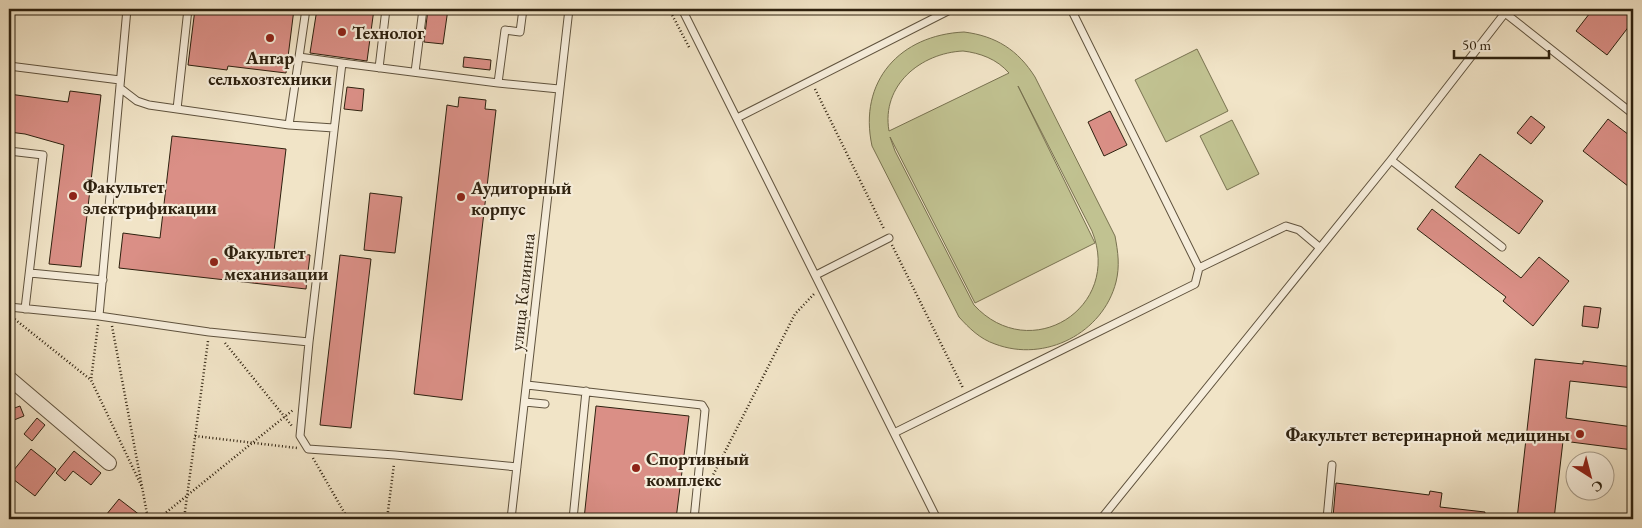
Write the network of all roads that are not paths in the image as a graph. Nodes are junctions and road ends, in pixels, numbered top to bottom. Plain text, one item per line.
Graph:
1 (127, 9) edge
2 (188, 9) edge
3 (306, 9) edge
4 (386, 9) edge
5 (423, 9) edge
6 (523, 9) edge
7 (569, 9) edge
8 (682, 9) edge
9 (952, 9) edge
10 (1071, 9) edge
11 (1507, 11) edge
12 (299, 58) junction
13 (342, 63) junction
14 (9, 66) edge
15 (379, 68) junction
16 (415, 72) junction
17 (120, 80) junction
18 (498, 83) junction
19 (120, 88) junction
20 (559, 89) junction
21 (177, 109) junction
22 (1633, 114) edge
23 (737, 118) junction
24 (289, 125) junction
25 (334, 128) junction
26 (9, 151) edge
27 (1391, 160) junction
28 (888, 238) dead end
29 (1320, 247) junction
30 (1502, 247) dead end
31 (1199, 268) junction
32 (30, 273) junction
33 (816, 275) junction
34 (103, 280) junction
35 (9, 308) edge
36 (25, 309) junction
37 (99, 316) junction
38 (309, 342) junction
39 (9, 378) edge
40 (527, 385) junction
41 (586, 391) junction
42 (525, 402) junction
43 (545, 404) dead end
44 (894, 433) junction
45 (109, 463) dead end
46 (1332, 465) dead end
47 (517, 467) junction
48 (511, 519) edge
49 (572, 519) edge
50 (694, 519) edge
51 (937, 519) edge
52 (1101, 519) edge
53 (1327, 519) edge

1 - 17 lane
2 - 21 lane
3 - 12 lane
4 - 15 lane
5 - 16 lane
6 - 18 lane
7 - 20 lane, улица Калинина
8 - 23 lane
9 - 23 lane
10 - 31 lane
11 - 22 lane
11 - 27 lane
12 - 13 lane
12 - 24 lane
13 - 15 lane
13 - 25 lane
14 - 17 lane
15 - 16 lane
16 - 18 lane
17 - 19 lane
18 - 20 lane
19 - 21 lane
19 - 34 lane
20 - 40 lane, улица Калинина
21 - 24 lane
23 - 33 lane
24 - 25 lane
25 - 38 lane
26 - 32 lane
27 - 29 lane
27 - 30 lane
28 - 33 lane
29 - 31 lane
29 - 52 lane
31 - 44 lane
32 - 34 lane
32 - 36 lane
33 - 44 lane
34 - 37 lane
35 - 36 lane
36 - 37 lane
37 - 38 lane
38 - 47 lane
39 - 45 street
40 - 41 lane
40 - 42 lane, улица Калинина
41 - 49 lane
41 - 50 lane
42 - 43 lane
42 - 47 lane, улица Калинина
44 - 51 lane
46 - 53 lane
47 - 48 lane, улица Калинина

